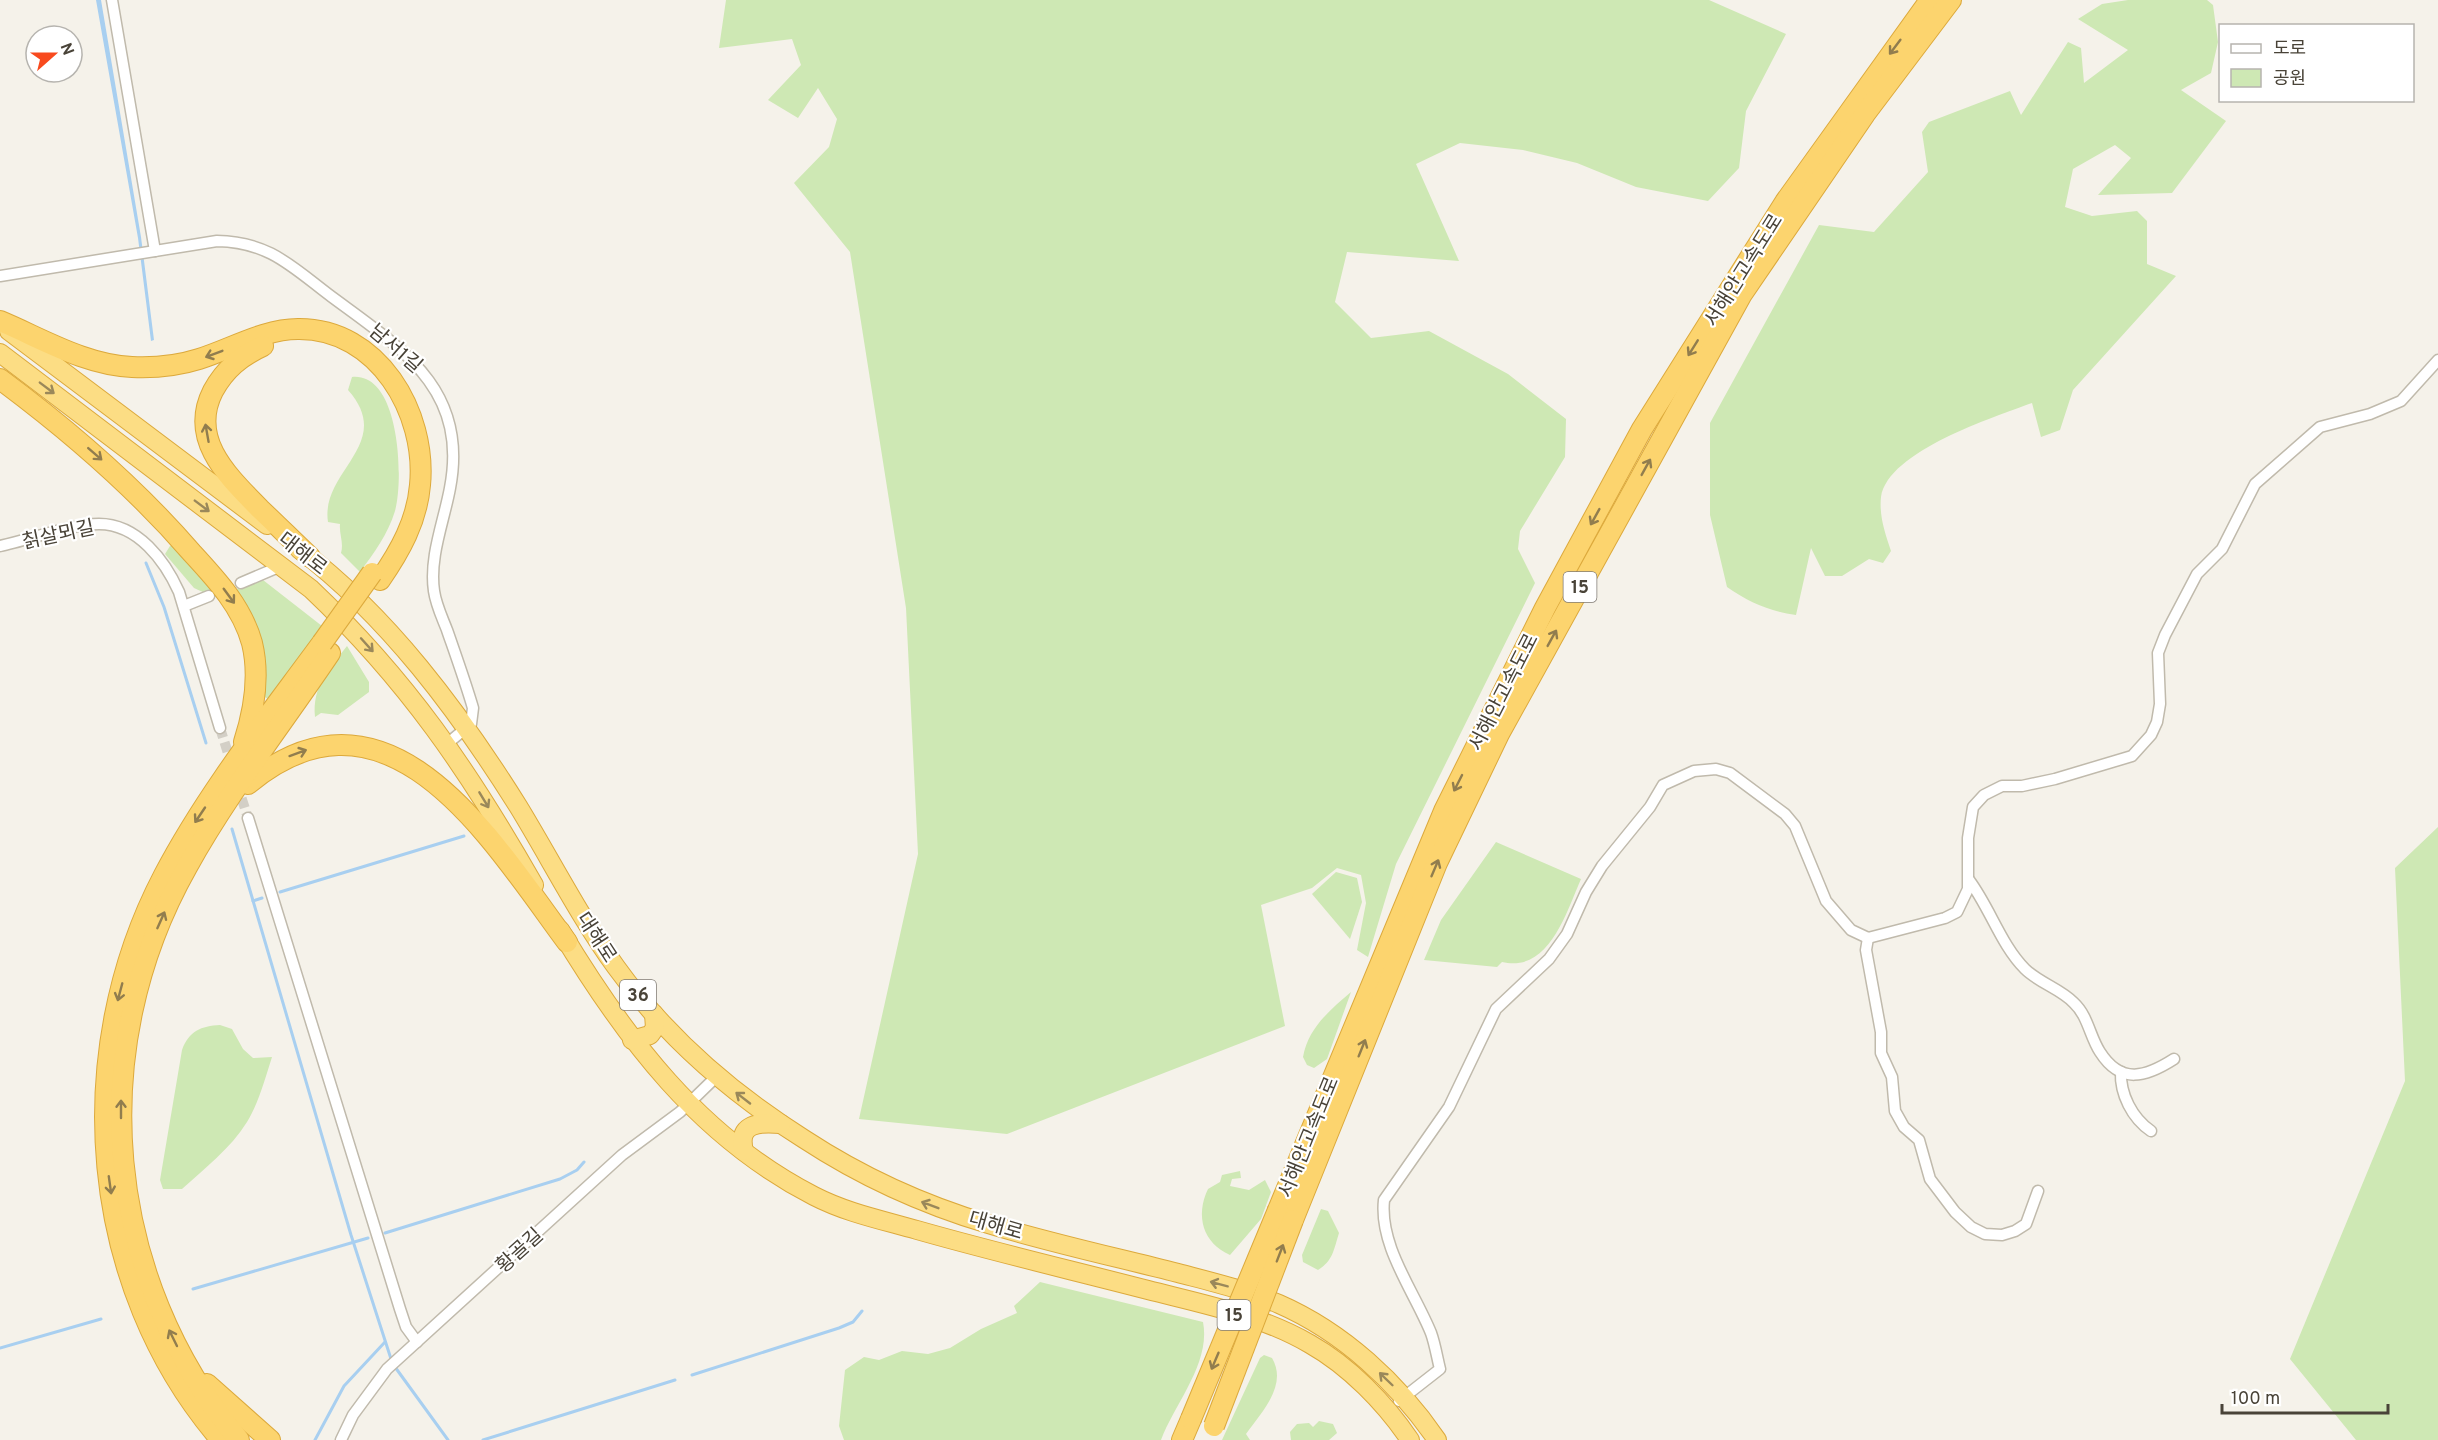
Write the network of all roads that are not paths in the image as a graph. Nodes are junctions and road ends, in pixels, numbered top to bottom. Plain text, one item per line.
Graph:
1 (112, 0) edge
2 (1930, 0) edge
3 (1951, 0) edge
4 (152, 251) junction
5 (0, 276) edge
6 (0, 321) edge
7 (0, 326) edge
8 (0, 353) edge
9 (2438, 360) edge
10 (0, 379) edge
11 (0, 546) edge
12 (310, 557) junction
13 (281, 566) junction
14 (376, 577) junction
15 (242, 583) dead end
16 (209, 596) dead end
17 (184, 606) junction
18 (327, 647) junction
19 (220, 728) tunnel mouth
20 (466, 729) junction
21 (448, 743) junction
22 (233, 766) junction
23 (232, 797) junction
24 (248, 818) tunnel mouth
25 (1969, 880) junction
26 (1868, 938) junction
27 (567, 942) junction
28 (654, 1014) junction
29 (632, 1040) junction
30 (2174, 1059) dead end
31 (2121, 1072) junction
32 (716, 1077) junction
33 (688, 1104) junction
34 (781, 1124) junction
35 (2151, 1131) dead end
36 (744, 1151) junction
37 (2038, 1191) dead end
38 (1286, 1215) junction
39 (417, 1342) junction
40 (182, 1373) junction
41 (1404, 1397) junction
42 (1387, 1410) junction
43 (1211, 1433) edge
44 (212, 1440) edge
45 (221, 1440) edge
46 (239, 1440) edge
47 (255, 1440) edge
48 (270, 1440) edge
49 (341, 1440) edge
50 (1182, 1440) edge
51 (1410, 1440) edge
52 (1437, 1440) edge

1 - 4 street
2 -> 38 highway, 서해안고속도로 / 15
38 -> 3 highway, 서해안고속도로 / 15
4 - 5 street, 남서1길
4 - 20 street, 남서1길
14 -> 6 highway
7 - 12 highway, 대해로 / 36
8 -> 13 highway, 대해로 / 36
9 - 25 street
10 -> 22 highway
11 - 17 street, 칡살뫼길
12 -> 14 highway
12 - 20 highway, 대해로 / 36
13 - 15 street
13 -> 21 highway, 대해로 / 36
14 - 18 highway, bridge
16 - 17 street
17 - 19 street, 칡살뫼길
18 - 22 highway
18 - 23 highway
20 - 21 street
20 - 28 highway, 대해로 / 36
21 -> 27 highway, 대해로 / 36
22 -> 40 highway
23 -> 27 highway
40 -> 23 highway
24 - 39 street
25 - 26 street
25 - 31 street
26 - 37 street
26 - 41 street
27 - 29 highway, 대해로 / 36
28 - 29 highway
28 - 32 highway, 대해로 / 36
29 - 33 highway, 대해로 / 36
30 - 31 street
31 - 35 street
32 - 33 street, 황골길
34 -> 32 highway, 대해로 / 36
33 - 36 highway, 대해로 / 36
33 - 39 street, 황골길
34 - 36 highway
41 -> 34 highway, 대해로 / 36
36 - 42 highway, 대해로 / 36
43 -> 38 highway, 서해안고속도로 / 15, bridge
38 -> 50 highway, 서해안고속도로 / 15, bridge
39 - 49 street, 황골길
40 - 44 highway
40 - 45 highway
40 - 46 highway
40 - 47 highway
40 - 48 highway
41 - 42 street
41 - 52 highway, 대해로 / 36
42 - 51 highway, 대해로 / 36

